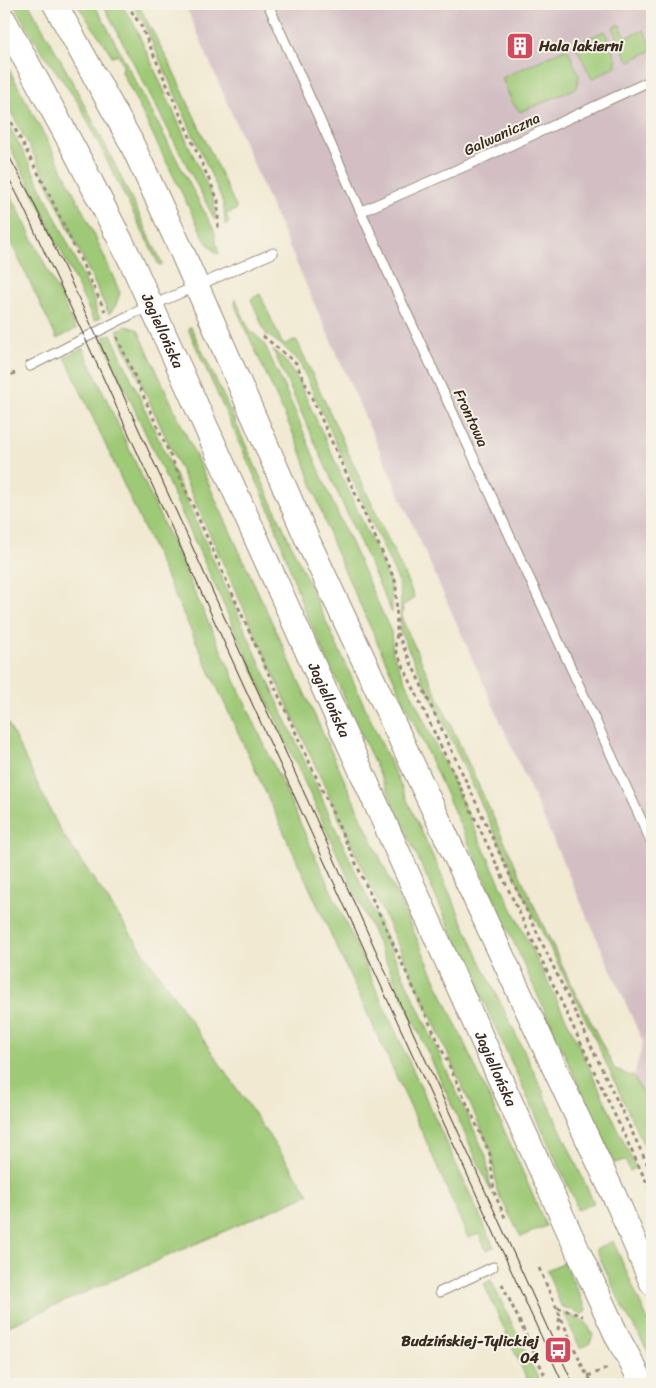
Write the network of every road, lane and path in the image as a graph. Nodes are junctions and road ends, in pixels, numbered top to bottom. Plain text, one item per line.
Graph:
1 (55, 4) edge
2 (127, 4) edge
3 (268, 4) edge
4 (4, 20) edge
5 (652, 80) edge
6 (4, 108) edge
7 (362, 211) junction
8 (218, 230) dead end
9 (273, 253) dead end
10 (198, 286) junction
11 (151, 306) junction
12 (111, 324) junction
13 (264, 336) dead end
14 (30, 366) dead end
15 (397, 632) junction
16 (652, 843) edge
17 (652, 1174) edge
18 (652, 1194) edge
19 (506, 1220) dead end
20 (493, 1266) dead end
21 (539, 1268) dead end
22 (652, 1283) edge
23 (502, 1284) dead end
24 (440, 1292) dead end
25 (557, 1307) junction
26 (560, 1313) junction
27 (586, 1317) dead end
28 (558, 1330) dead end
29 (608, 1368) dead end
30 (588, 1376) junction
31 (549, 1384) edge
32 (593, 1384) edge
33 (643, 1384) edge

1 - 10 main road
2 - 8 path
3 - 7 lane, Frontowa
4 - 11 main road, Jagiellońska
5 - 7 lane, Galwaniczna
6 - 12 path
7 - 16 lane, Frontowa
9 - 10 lane
10 - 11 lane
10 - 22 main road
11 - 12 lane
11 - 33 main road, Jagiellońska
12 - 14 lane
12 - 19 path
13 - 15 path
15 - 17 path
15 - 18 path
20 - 24 lane
21 - 25 path
23 - 31 path
25 - 26 path
25 - 27 path
26 - 28 path
26 - 30 path
29 - 30 path
30 - 32 path

